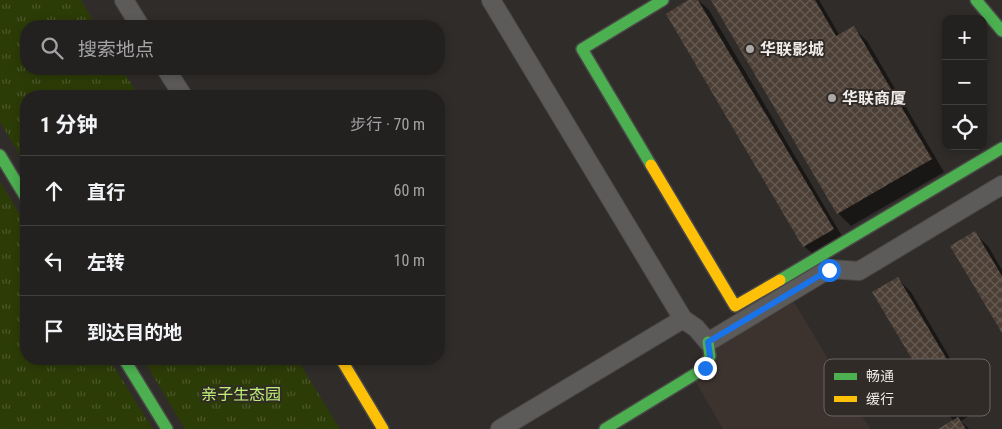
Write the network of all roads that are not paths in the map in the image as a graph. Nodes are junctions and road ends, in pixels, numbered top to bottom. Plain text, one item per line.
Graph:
1 (124, 0) edge
2 (491, 0) edge
3 (663, 0) edge
4 (976, 0) edge
5 (136, 20) edge
6 (1002, 31) edge
7 (170, 75) edge
8 (178, 90) edge
9 (1002, 148) edge
10 (0, 155) edge
11 (20, 188) edge
12 (1000, 192) edge
13 (683, 319) junction
14 (708, 342) junction
15 (128, 365) edge
16 (345, 365) edge
17 (168, 429) edge
18 (384, 429) edge
19 (500, 429) edge
20 (605, 429) edge

1 - 5 street
2 - 13 street
3 - 9 street
4 - 6 street
7 - 8 street
10 - 11 street
12 - 14 street
13 - 14 street
13 - 19 street
14 - 20 street
15 - 17 street
16 - 18 street

